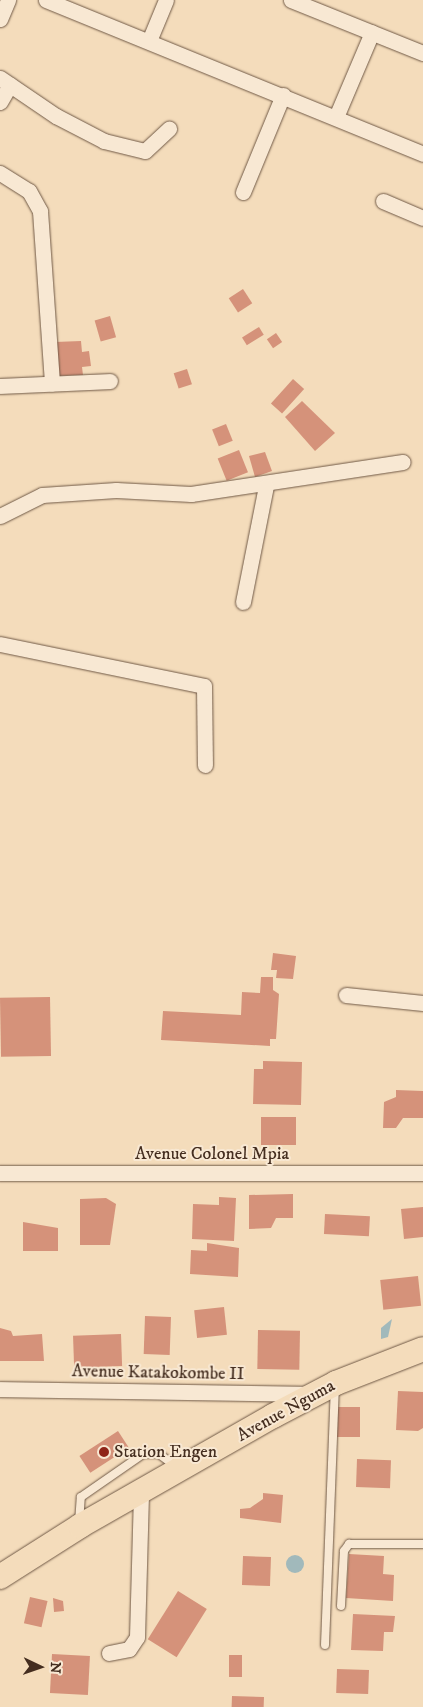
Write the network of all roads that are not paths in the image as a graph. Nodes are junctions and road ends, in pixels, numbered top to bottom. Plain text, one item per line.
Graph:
1 (8, 0) edge
2 (46, 0) edge
3 (166, 0) edge
4 (291, 0) edge
5 (0, 19) edge
6 (372, 32) junction
7 (149, 40) junction
8 (423, 53) edge
9 (5, 81) edge
10 (283, 95) junction
11 (0, 102) edge
12 (336, 116) junction
13 (169, 129) dead end
14 (423, 154) edge
15 (0, 173) edge
16 (243, 192) dead end
17 (383, 201) dead end
18 (423, 218) edge
19 (110, 381) dead end
20 (52, 384) junction
21 (0, 386) edge
22 (404, 462) dead end
23 (266, 486) junction
24 (0, 516) edge
25 (243, 602) dead end
26 (0, 644) edge
27 (205, 765) dead end
28 (346, 995) dead end
29 (423, 1003) edge
30 (0, 1173) edge
31 (423, 1173) edge
32 (423, 1349) edge
33 (336, 1383) junction
34 (0, 1389) edge
35 (315, 1394) junction
36 (181, 1470) junction
37 (141, 1493) junction
38 (80, 1526) junction
39 (423, 1544) edge
40 (0, 1578) edge
41 (340, 1606) dead end
42 (325, 1645) dead end
43 (109, 1653) dead end

1 - 5 street
2 - 7 street
3 - 7 street
4 - 6 street
6 - 8 street
6 - 12 street
7 - 10 street
9 - 11 street
9 - 13 street
10 - 12 street
10 - 16 street
12 - 14 street
15 - 20 street
17 - 18 street
19 - 20 street
20 - 21 street
22 - 23 street
23 - 24 street
23 - 25 street
26 - 27 street
28 - 29 street
30 - 31 street, Avenue Colonel Mpia
32 - 33 main road, Avenue Nguma
33 - 35 main road, Avenue Nguma
33 - 42 lane
34 - 35 street, Avenue Katakokombe II
35 - 36 main road, Avenue Nguma
36 - 37 main road, Avenue Nguma
36 - 38 lane
37 - 38 main road, Avenue Nguma
37 - 43 street
38 - 40 main road, Avenue Nguma
39 - 41 lane

